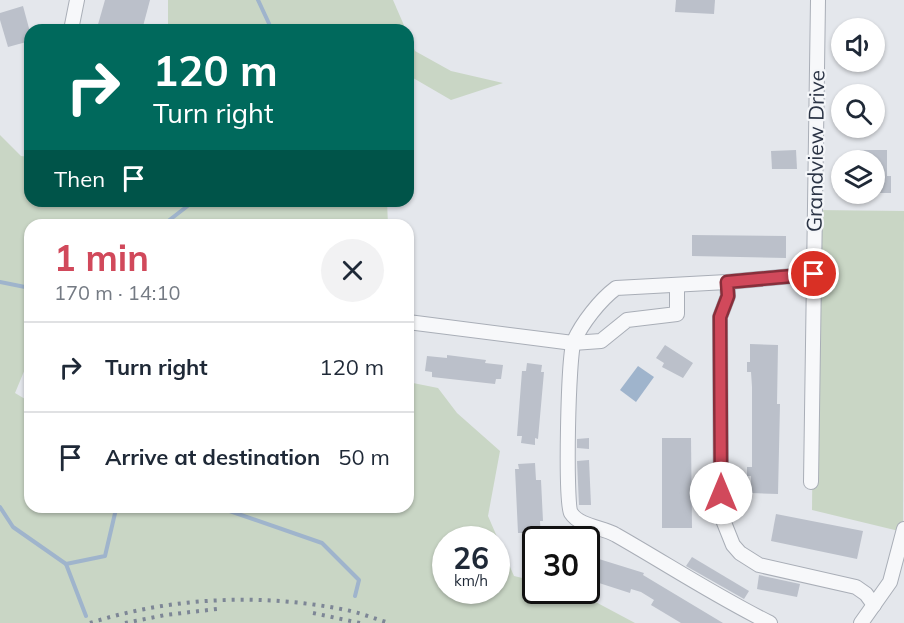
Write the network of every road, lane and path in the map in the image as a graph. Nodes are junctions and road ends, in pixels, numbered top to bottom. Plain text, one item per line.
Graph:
1 (77, 0) edge
2 (818, 0) edge
3 (72, 24) edge
4 (814, 274) junction
5 (727, 282) junction
6 (677, 285) junction
7 (414, 323) edge
8 (573, 343) junction
9 (811, 482) dead end
10 (904, 529) edge
11 (874, 605) junction
12 (770, 623) edge
13 (861, 623) edge

1 - 3 street
2 - 4 street, Grandview Drive
4 - 5 street
4 - 9 street, Grandview Drive
5 - 6 street
5 - 11 street
6 - 8 street
6 - 8 street
7 - 8 street
8 - 12 street
10 - 11 street
11 - 13 street

